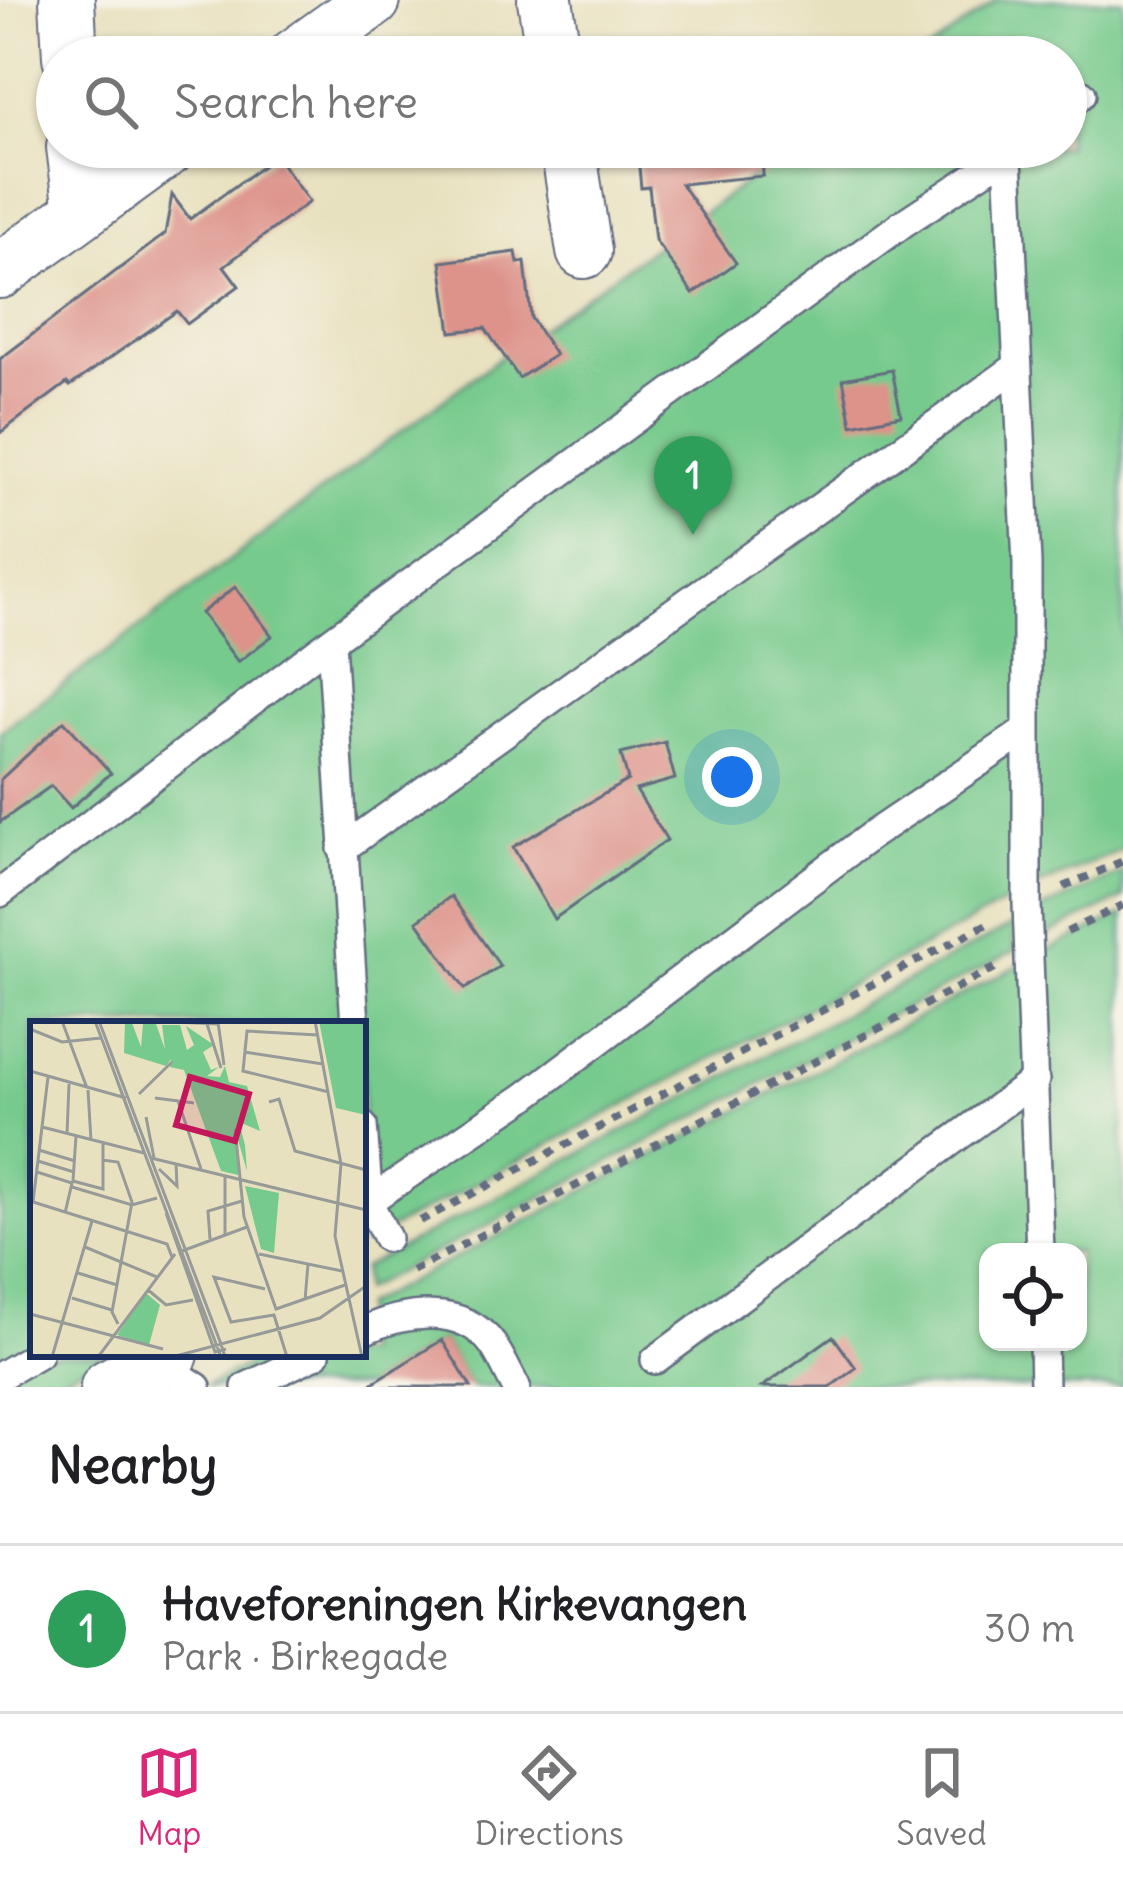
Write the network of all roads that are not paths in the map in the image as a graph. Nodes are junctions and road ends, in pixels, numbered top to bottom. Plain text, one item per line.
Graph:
1 (67, 0) edge
2 (373, 0) edge
3 (545, 0) edge
4 (69, 36) edge
5 (323, 36) edge
6 (551, 36) edge
7 (77, 168) edge
8 (141, 168) edge
9 (571, 168) edge
10 (989, 168) edge
11 (1014, 168) edge
12 (82, 211) junction
13 (584, 251) dead end
14 (0, 271) edge
15 (1016, 367) junction
16 (332, 641) junction
17 (1027, 730) junction
18 (342, 849) junction
19 (0, 893) edge
20 (355, 1021) edge
21 (1035, 1080) junction
22 (366, 1204) edge
23 (387, 1238) road end
24 (1040, 1243) edge
25 (366, 1330) edge
26 (1043, 1351) edge
27 (33, 1357) edge
28 (310, 1357) edge
29 (655, 1360) dead end
30 (175, 1367) edge
31 (0, 1376) edge
32 (108, 1387) edge
33 (246, 1387) edge
34 (516, 1387) edge
35 (1044, 1387) edge

1 - 4 street
2 - 5 street
3 - 6 street
7 - 12 street
8 - 12 street
9 - 13 street
10 - 16 lane
11 - 15 lane
12 - 14 street
15 - 17 lane
15 - 18 lane
16 - 18 lane
16 - 19 lane
17 - 21 lane
17 - 22 lane
18 - 20 lane
21 - 24 lane
21 - 29 lane
22 - 23 lane
25 - 34 lane
26 - 35 lane
27 - 31 lane
28 - 33 lane
30 - 32 street

